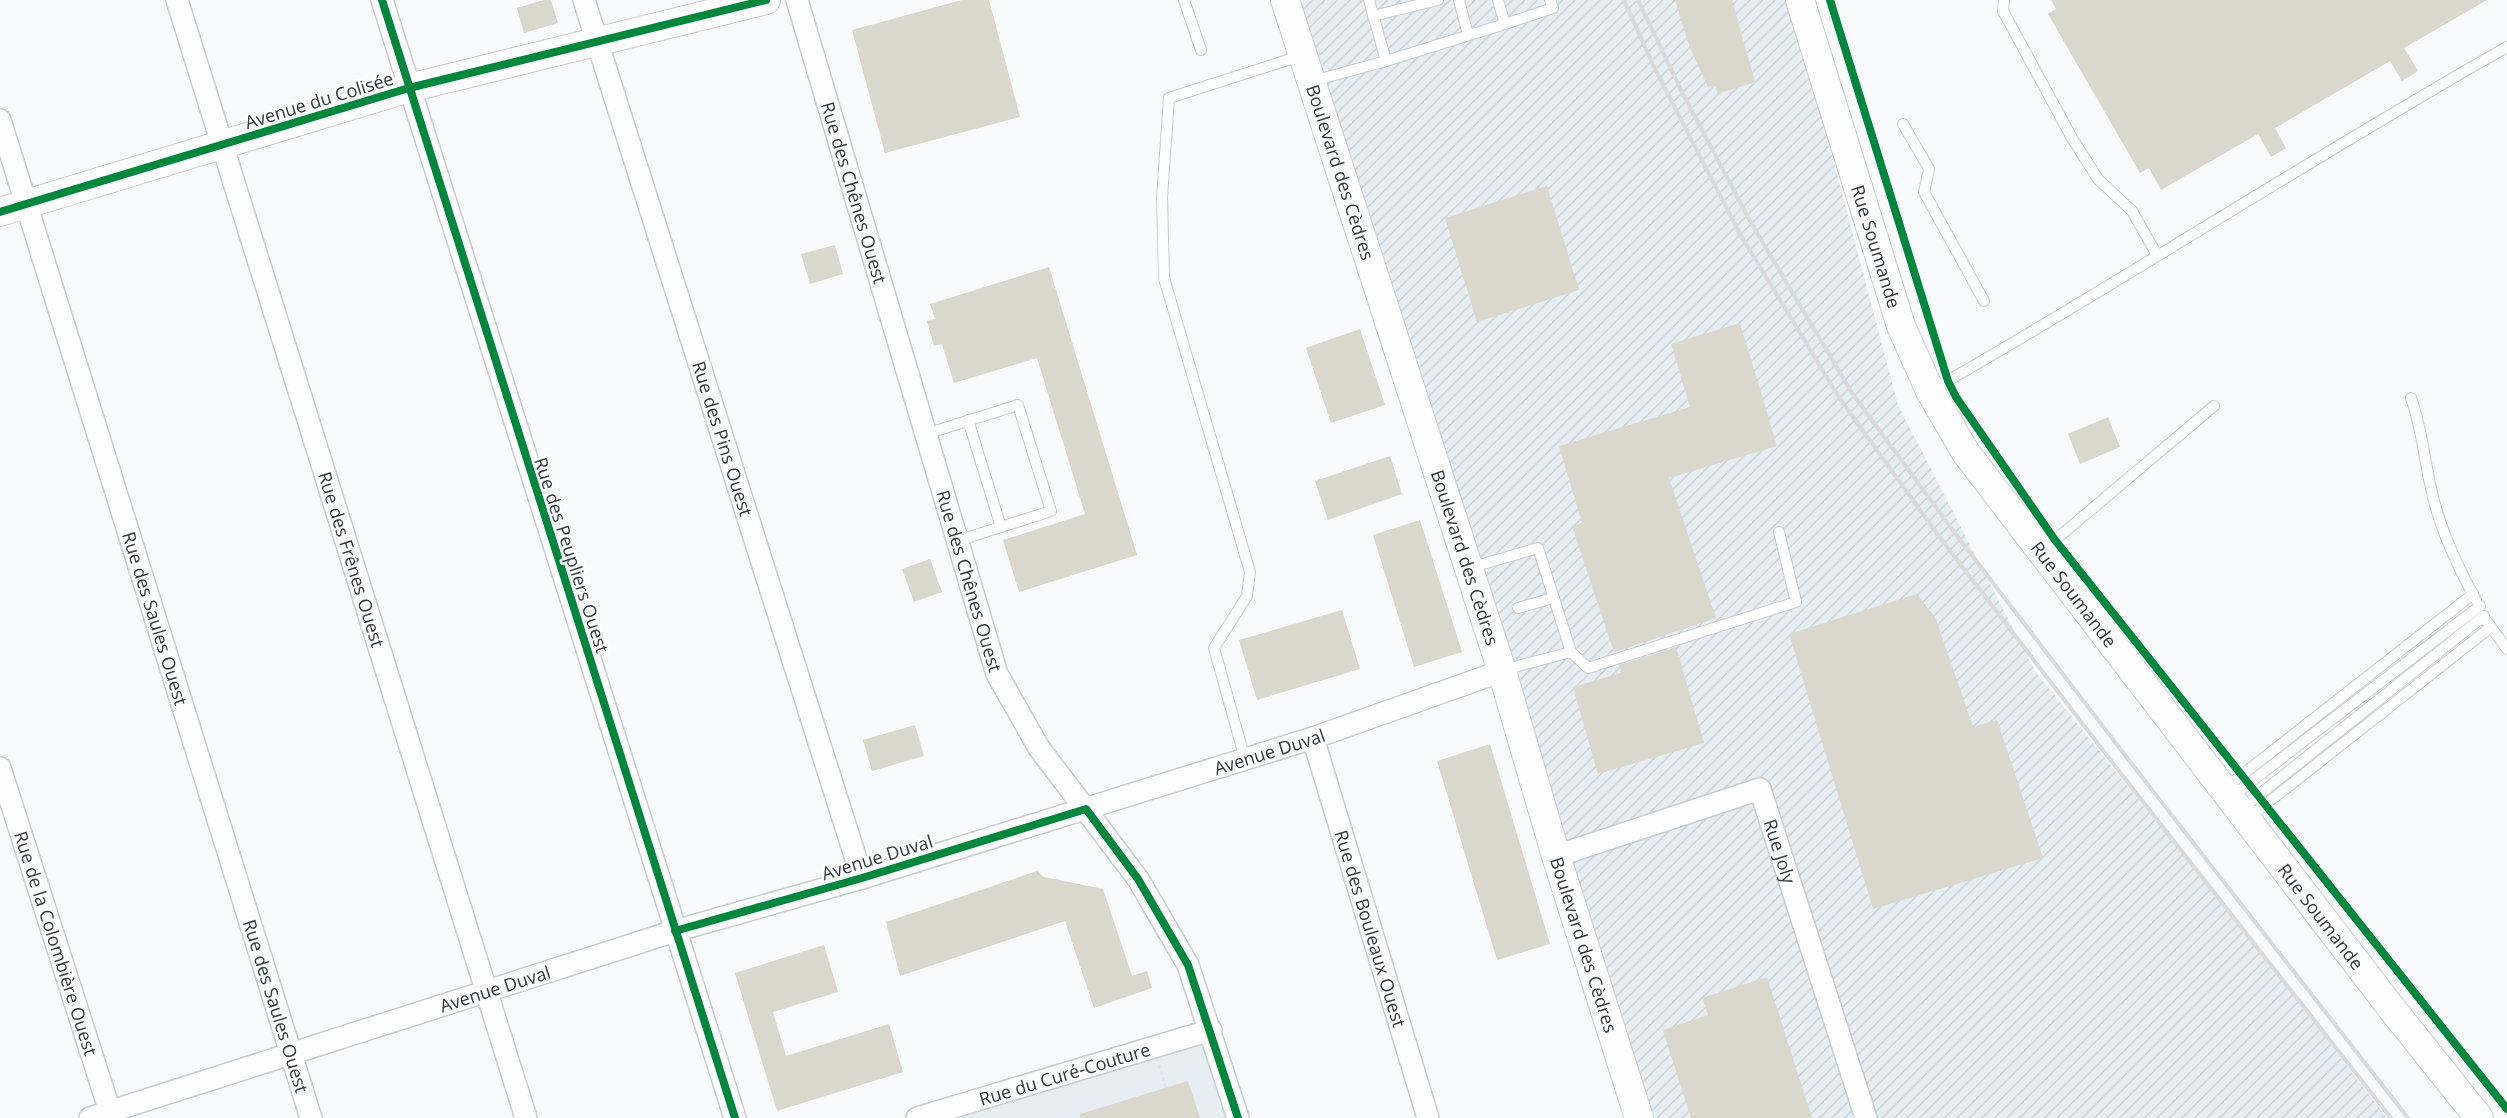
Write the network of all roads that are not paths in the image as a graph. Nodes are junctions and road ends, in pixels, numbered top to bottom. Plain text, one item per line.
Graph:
1 (177, 0) edge
2 (382, 0) edge
3 (584, 0) edge
4 (766, 0) edge
5 (797, 0) edge
6 (1184, 0) edge
7 (1285, 0) edge
8 (1369, 0) edge
9 (1438, 0) edge
10 (1460, 0) edge
11 (1498, 0) edge
12 (1550, 0) edge
13 (1800, 0) edge
14 (2004, 0) edge
15 (1373, 16) junction
16 (1505, 24) junction
17 (1468, 35) junction
18 (596, 42) junction
19 (2507, 47) edge
20 (1200, 50) dead end
21 (1303, 55) junction
22 (1386, 61) junction
23 (1312, 82) junction
24 (409, 88) junction
25 (0, 120) edge
26 (1903, 124) dead end
27 (223, 144) junction
28 (12, 208) edge
29 (2157, 255) junction
30 (1984, 301) dead end
31 (1930, 391) junction
32 (2411, 398) dead end
33 (2214, 406) dead end
34 (968, 420) junction
35 (926, 434) junction
36 (1001, 527) junction
37 (1779, 532) dead end
38 (958, 541) junction
39 (2042, 551) junction
40 (1469, 568) junction
41 (2473, 594) junction
42 (1553, 598) junction
43 (1518, 608) dead end
44 (2482, 611) junction
45 (2491, 627) junction
46 (2507, 649) edge
47 (1571, 652) junction
48 (1502, 671) junction
49 (1313, 738) junction
50 (1245, 758) junction
51 (0, 768) edge
52 (2235, 804) junction
53 (1086, 809) junction
54 (1556, 856) junction
55 (862, 878) junction
56 (675, 931) junction
57 (486, 991) junction
58 (1211, 1030) junction
59 (290, 1054) junction
60 (111, 1114) edge
61 (90, 1118) edge
62 (311, 1118) edge
63 (526, 1118) edge
64 (735, 1118) edge
65 (917, 1118) edge
66 (1238, 1118) edge
67 (1428, 1118) edge
68 (1640, 1118) edge
69 (1866, 1118) edge
70 (2479, 1118) edge

1 - 27 street, Rue des Frênes Ouest
2 - 24 street, Rue des Peupliers Ouest
3 - 18 street, Rue des Pins Ouest
4 - 18 street, Avenue du Colisée
5 - 35 street, Rue des Chênes Ouest
6 - 20 lane
7 - 21 street, Boulevard des Cèdres
8 - 15 lane
9 - 15 lane
10 - 17 lane
11 - 16 lane
12 - 16 lane
13 - 31 street, Rue Soumande
14 - 29 lane
15 - 22 lane
16 - 17 lane
17 - 22 lane
18 - 24 street, Avenue du Colisée
18 - 55 street, Rue des Pins Ouest
19 - 29 lane
21 - 23 street, Boulevard des Cèdres
21 - 50 lane
22 - 23 lane
23 - 40 street, Boulevard des Cèdres
24 - 27 street, Avenue du Colisée
24 - 56 street, Rue des Peupliers Ouest
25 - 28 street, Rue des Saules Ouest
26 - 30 lane
27 - 28 street, Avenue du Colisée
27 - 57 street, Rue des Frênes Ouest
28 - 59 street, Rue des Saules Ouest
29 - 31 lane
31 - 39 street, Rue Soumande
32 - 41 lane
33 - 39 lane
34 - 35 lane
34 - 36 lane
34 - 36 lane
35 - 38 street, Rue des Chênes Ouest
36 - 38 lane
37 - 47 lane
38 - 53 street, Rue des Chênes Ouest
39 - 52 street, Rue Soumande
40 - 42 lane
40 - 48 street, Boulevard des Cèdres
41 - 44 lane
41 - 52 lane
42 - 43 lane
42 - 47 lane
44 - 45 lane
44 - 52 lane
44 - 52 lane
45 - 46 lane
45 - 52 lane
47 - 48 lane
48 - 49 street, Avenue Duval
48 - 54 street, Boulevard des Cèdres
49 - 50 street, Avenue Duval
49 - 67 street, Rue des Bouleaux Ouest
50 - 53 street, Avenue Duval
51 - 60 street, Rue de la Colombière Ouest
52 - 70 street, Rue Soumande
53 - 55 street, Avenue Duval
53 - 58 street, Rue des Chênes Ouest
54 - 68 street, Boulevard des Cèdres
54 - 69 street, Rue Joly
55 - 56 street, Avenue Duval
56 - 57 street, Avenue Duval
56 - 64 street, Rue des Peupliers Ouest
57 - 59 street, Avenue Duval
57 - 63 street, Rue des Frênes Ouest
58 - 65 street, Rue du Curé-Couture
58 - 66 street, Rue des Chênes Ouest
59 - 60 street, Avenue Duval
59 - 62 street, Rue des Saules Ouest
60 - 61 street, Avenue Duval

